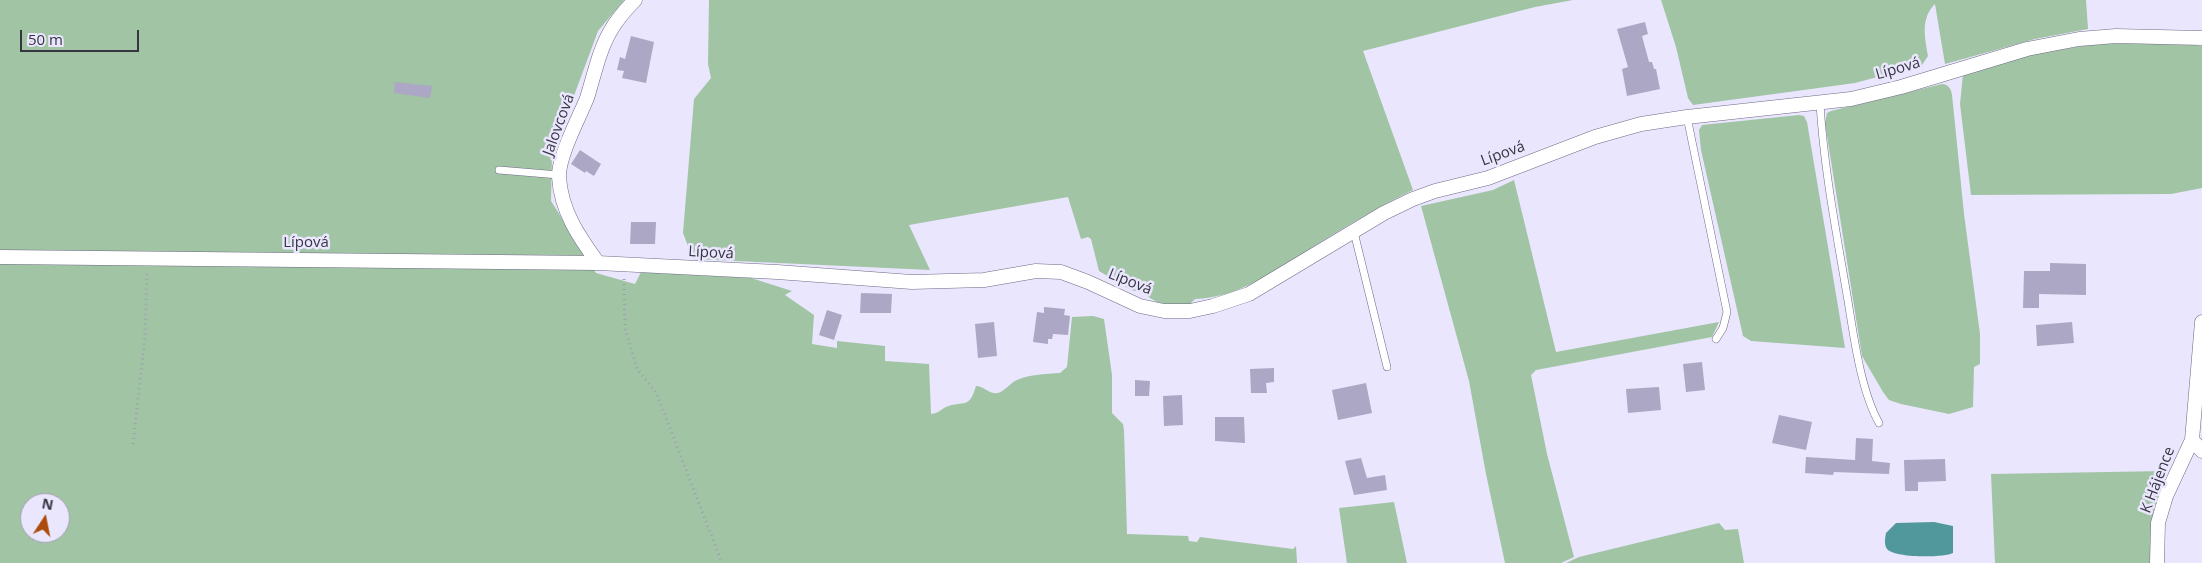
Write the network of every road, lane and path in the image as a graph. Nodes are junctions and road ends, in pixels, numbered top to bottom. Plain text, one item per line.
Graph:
1 (635, 0) edge
2 (2202, 38) edge
3 (1820, 104) junction
4 (1687, 117) junction
5 (499, 170) dead end
6 (559, 175) junction
7 (1354, 232) junction
8 (0, 257) edge
9 (147, 258) junction
10 (598, 263) junction
11 (623, 266) junction
12 (2202, 325) edge
13 (1716, 340) dead end
14 (1387, 367) dead end
15 (1879, 423) dead end
16 (2192, 440) junction
17 (133, 444) dead end
18 (2202, 451) edge
19 (722, 563) edge
20 (2157, 563) edge

1 - 6 street, Jalovcová
2 - 3 street, Lípová
3 - 4 street, Lípová
3 - 15 lane
4 - 7 street, Lípová
4 - 13 lane
5 - 6 lane
6 - 10 street, Jalovcová
7 - 11 street, Lípová
7 - 14 lane
8 - 9 street, Lípová
9 - 10 street, Lípová
9 - 17 path
10 - 11 street, Lípová
11 - 19 path
12 - 16 street, K Hájence
16 - 18 street, K Hájence
16 - 20 street, K Hájence

